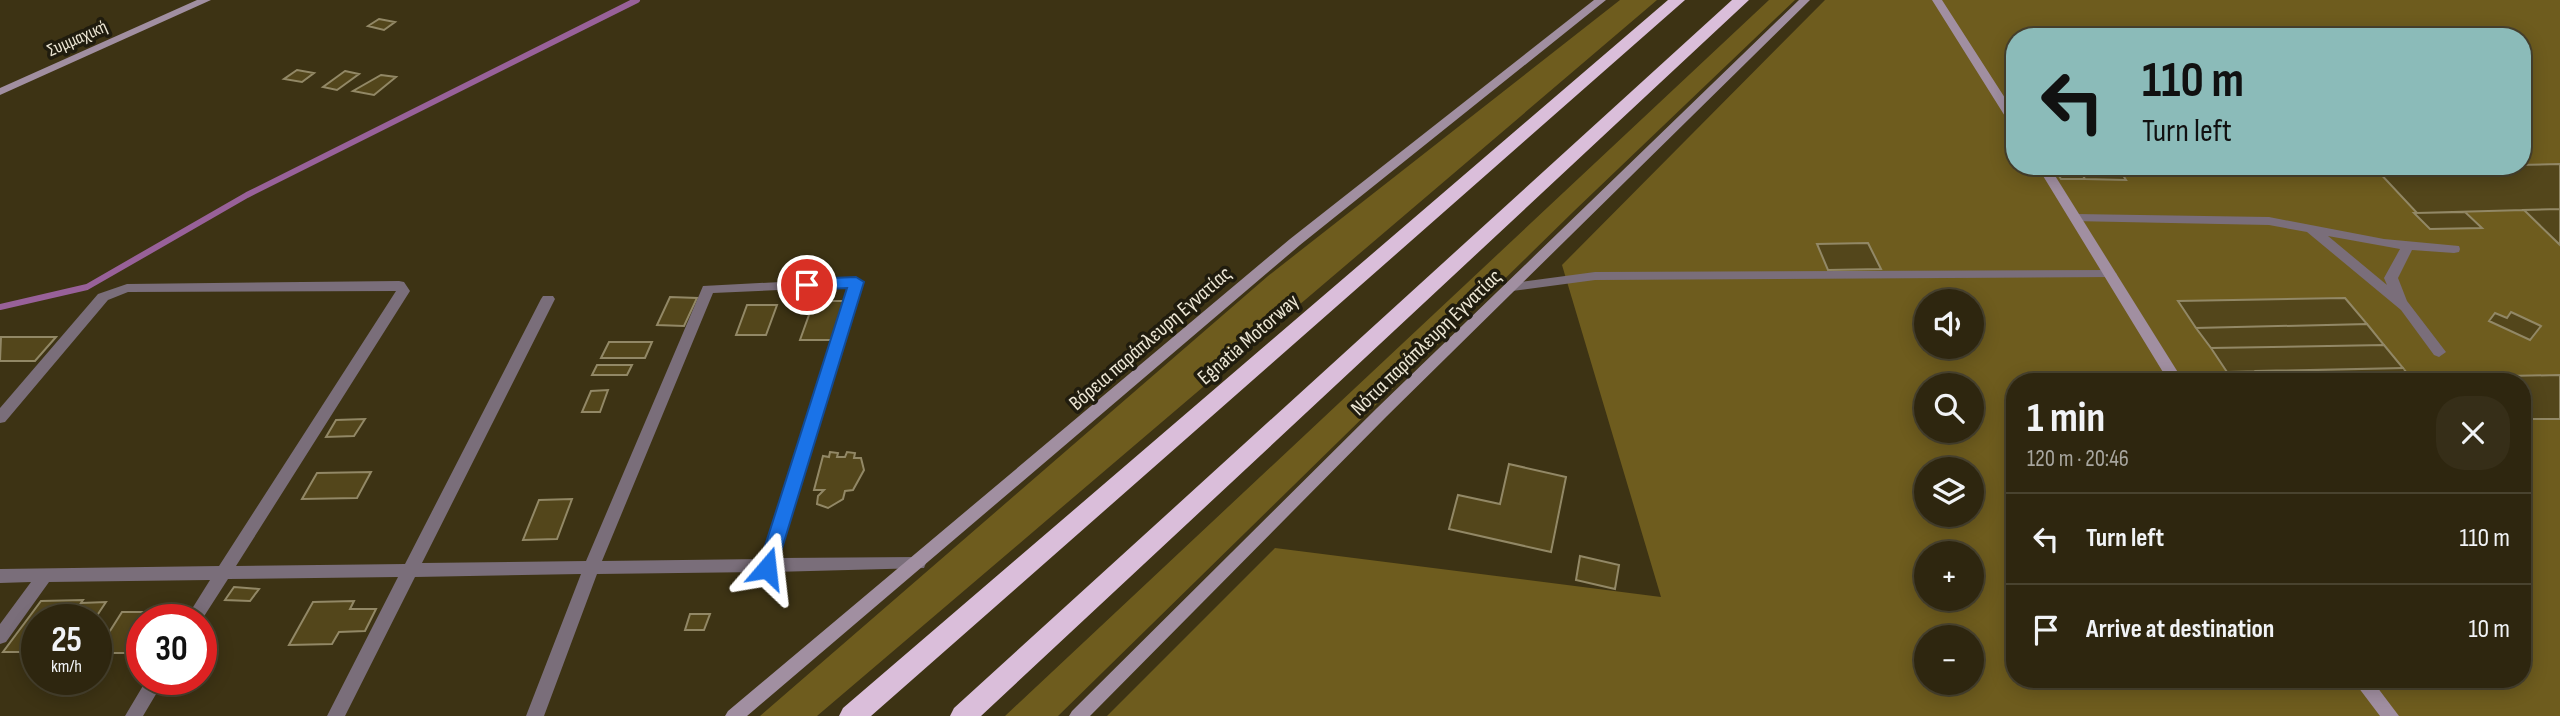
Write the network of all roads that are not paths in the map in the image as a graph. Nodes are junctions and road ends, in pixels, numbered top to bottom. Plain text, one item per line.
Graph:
1 (206, 0) edge
2 (1601, 0) edge
3 (1677, 0) edge
4 (1741, 0) edge
5 (1805, 0) edge
6 (1937, 0) edge
7 (0, 92) edge
8 (2006, 108) edge
9 (2049, 175) edge
10 (2076, 218) junction
11 (2311, 229) junction
12 (2408, 245) junction
13 (2454, 249) dead end
14 (2110, 274) junction
15 (1512, 287) junction
16 (548, 299) dead end
17 (2406, 307) junction
18 (2439, 352) dead end
19 (2171, 373) edge
20 (0, 418) edge
21 (918, 563) junction
22 (767, 568) junction
23 (590, 569) junction
24 (408, 572) junction
25 (46, 574) junction
26 (221, 574) junction
27 (0, 576) edge
28 (203, 604) edge
29 (0, 637) edge
30 (2368, 688) edge
31 (146, 695) edge
32 (134, 716) edge
33 (336, 716) edge
34 (535, 716) edge
35 (734, 716) edge
36 (852, 716) edge
37 (963, 716) edge
38 (1078, 716) edge
39 (2390, 716) edge

1 - 7 street, Συμμαχική
2 - 21 street, Βόρεια παράπλευρη Εγνατίας
3 - 36 highway, Egnatia Motorway
4 - 37 highway
5 - 15 street, Νότια παράπλευρη Εγνατίας
6 - 8 street
9 - 10 street
10 - 11 street
10 - 14 street
11 - 12 street
11 - 17 street
12 - 13 street
12 - 17 street
14 - 15 street
14 - 19 street
15 - 38 street, Νότια παράπλευρη Εγνατίας
16 - 24 street
17 - 18 street
20 - 26 street
21 - 22 street
21 - 35 street, Βόρεια παράπλευρη Εγνατίας
22 - 23 street
22 - 23 street
23 - 24 street
23 - 34 street
24 - 26 street
24 - 33 street
25 - 26 street
25 - 27 street
25 - 29 street
26 - 28 street
30 - 39 street
31 - 32 street

